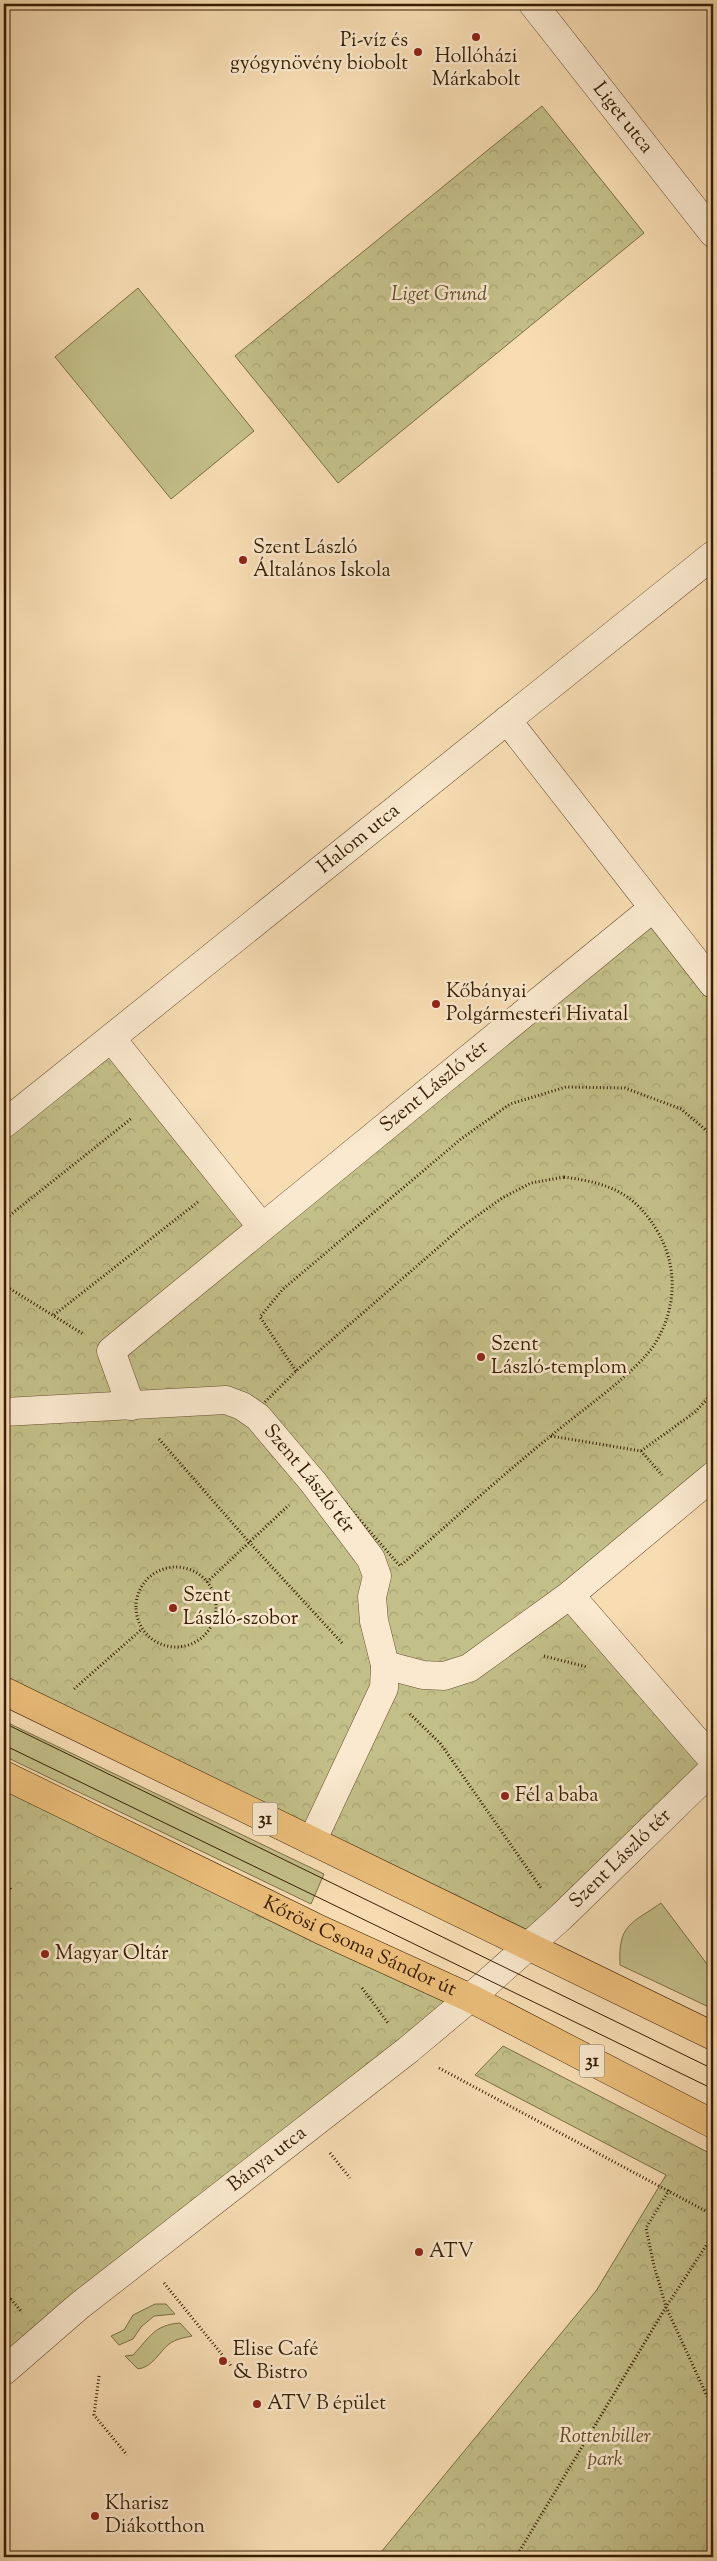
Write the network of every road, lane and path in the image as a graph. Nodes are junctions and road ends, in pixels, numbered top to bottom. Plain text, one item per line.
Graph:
1 (533, 4) edge
2 (713, 233) edge
3 (713, 555) edge
4 (507, 720) junction
5 (653, 908) junction
6 (713, 984) edge
7 (111, 1038) junction
8 (158, 1097) junction
9 (4, 1124) edge
10 (713, 1136) edge
11 (224, 1181) junction
12 (4, 1220) edge
13 (261, 1226) junction
14 (4, 1285) edge
15 (54, 1316) junction
16 (112, 1351) junction
17 (296, 1371) junction
18 (713, 1393) edge
19 (131, 1406) junction
20 (4, 1412) edge
21 (550, 1436) junction
22 (641, 1451) junction
23 (713, 1476) edge
24 (313, 1482) junction
25 (684, 1500) junction
26 (207, 1582) junction
27 (570, 1595) junction
28 (142, 1629) junction
29 (500, 1645) junction
30 (385, 1665) junction
31 (645, 1682) junction
32 (4, 1691) edge
33 (48, 1713) junction
34 (713, 1760) edge
35 (713, 1769) edge
36 (4, 1775) edge
37 (312, 1841) junction
38 (4, 1880) edge
39 (12, 1891) dead end
40 (528, 1945) junction
41 (357, 1981) dead end
42 (470, 1998) junction
43 (713, 2036) edge
44 (408, 2050) junction
45 (713, 2124) edge
46 (337, 2161) dead end
47 (350, 2178) dead end
48 (669, 2190) junction
49 (713, 2215) edge
50 (713, 2235) edge
51 (162, 2280) dead end
52 (11, 2300) dead end
53 (4, 2302) edge
54 (666, 2307) junction
55 (232, 2367) dead end
56 (4, 2371) edge
57 (99, 2376) dead end
58 (713, 2409) edge
59 (127, 2455) dead end
60 (516, 2557) edge

1 - 2 street, Liget utca
3 - 4 street, Halom utca
4 - 5 street
4 - 7 street, Halom utca
5 - 6 street
5 - 13 street, Szent László tér
7 - 8 street
7 - 9 street, Halom utca
8 - 11 street
8 - 12 path
10 - 17 path
11 - 13 street
11 - 15 path
13 - 16 street, Szent László tér
14 - 15 path
15 - 16 path
16 - 19 street
17 - 21 path
17 - 21 path
18 - 22 path
19 - 20 street, Szent László tér
19 - 24 street, Szent László tér
21 - 22 path
22 - 25 path
23 - 25 street
24 - 26 path
24 - 30 street, Szent László tér
25 - 27 street
26 - 28 path
26 - 28 path
27 - 29 street
27 - 31 street
28 - 33 path
29 - 30 street
29 - 31 path
30 - 37 street, Szent László tér
31 - 34 street
32 - 33 main road, 31
33 - 37 main road, 31
35 - 40 street, Szent László tér
36 - 42 main road, Kőrösi Csoma Sándor út / 31
37 - 40 main road, 31
38 - 39 path
40 - 42 street, Bánya utca
40 - 43 main road, 31
41 - 44 path
42 - 44 street, Bánya utca
42 - 45 main road, Kőrösi Csoma Sándor út / 31
44 - 48 path
44 - 56 street, Bánya utca
46 - 47 path
48 - 49 path
48 - 54 path
50 - 54 path
51 - 55 path
52 - 53 path
54 - 58 path
54 - 60 path
57 - 59 path

